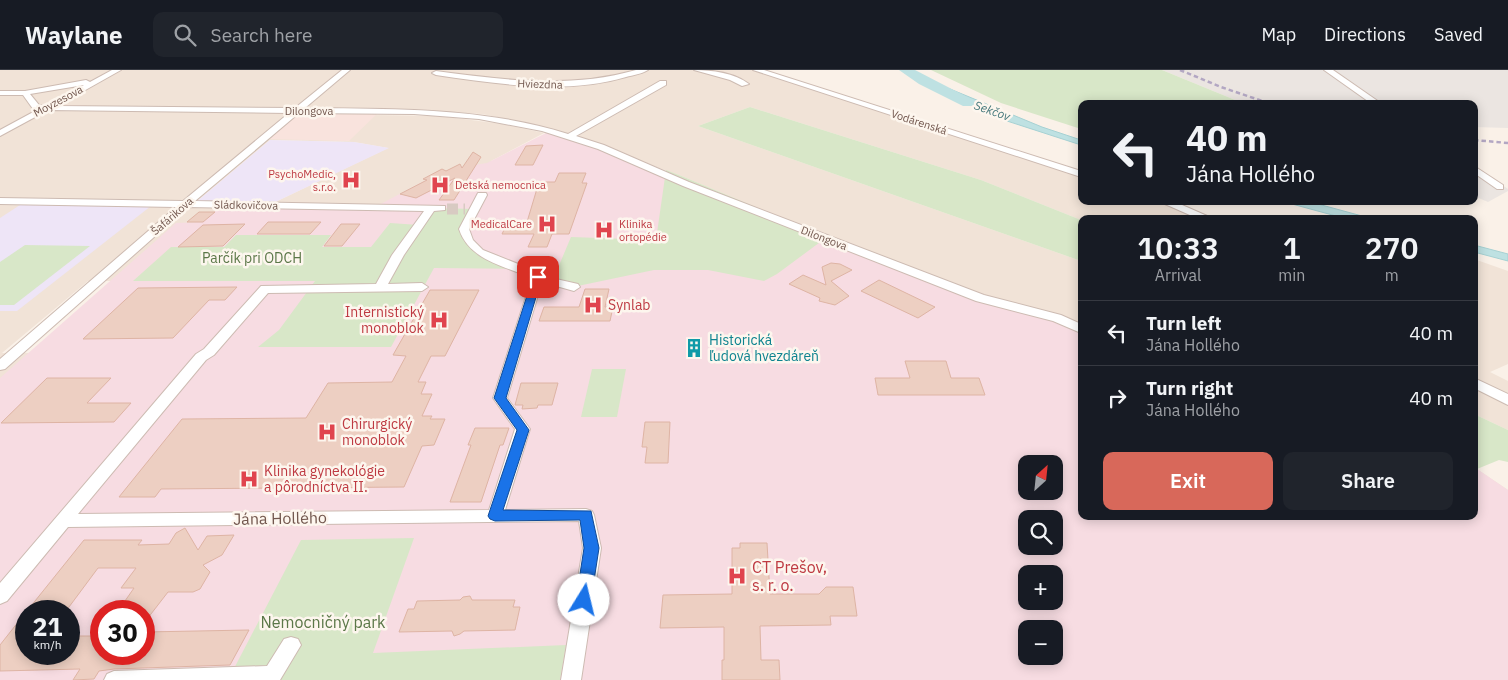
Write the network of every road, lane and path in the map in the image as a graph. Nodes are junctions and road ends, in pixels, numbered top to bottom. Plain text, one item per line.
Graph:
1 (117, 70) edge
2 (346, 70) edge
3 (644, 70) edge
4 (698, 70) edge
5 (757, 70) edge
6 (1328, 70) edge
7 (436, 73) dead end
8 (100, 79) junction
9 (663, 83) dead end
10 (745, 84) dead end
11 (0, 93) edge
12 (26, 93) junction
13 (1372, 100) edge
14 (45, 108) junction
15 (297, 110) junction
16 (0, 133) edge
17 (571, 136) junction
18 (1478, 172) edge
19 (1078, 173) edge
20 (1500, 186) dead end
21 (482, 195) dead end
22 (0, 201) edge
23 (186, 204) junction
24 (1173, 205) edge
25 (1199, 215) edge
26 (538, 277) junction
27 (422, 287) dead end
28 (380, 288) junction
29 (574, 288) dead end
30 (1078, 328) edge
31 (0, 352) edge
32 (16, 352) junction
33 (0, 366) edge
34 (1478, 384) edge
35 (1508, 400) edge
36 (495, 516) junction
37 (65, 521) junction
38 (0, 596) edge
39 (291, 645) dead end
40 (270, 678) edge
41 (114, 680) edge
42 (571, 680) edge

1 - 8 street, Moyzesova
2 - 15 street, Šafárikova
3 - 7 street, Hviezdna
4 - 10 street
5 - 19 street, Vodárenská
6 - 13 street
8 - 12 street
8 - 14 street, Moyzesova
9 - 17 street
11 - 12 street
12 - 14 street
14 - 15 street, Dilongova
14 - 16 street, Moyzesova
15 - 17 street, Dilongova
15 - 23 street, Šafárikova
17 - 30 street, Dilongova
18 - 20 street
21 - 26 street
22 - 23 street, Sládkovičova
23 - 28 street, Sládkovičova
23 - 32 street, Šafárikova
24 - 25 street
26 - 29 street
26 - 36 street
27 - 28 street
28 - 37 street
31 - 32 street
32 - 33 street, Šafárikova
34 - 35 street
36 - 37 street, Jána Hollého
36 - 42 street, Jána Hollého
37 - 38 street
39 - 40 street
40 - 41 street

